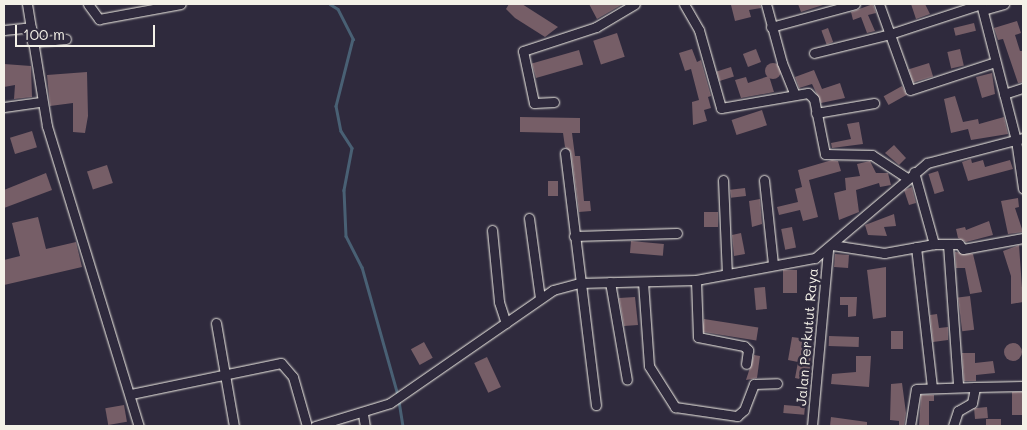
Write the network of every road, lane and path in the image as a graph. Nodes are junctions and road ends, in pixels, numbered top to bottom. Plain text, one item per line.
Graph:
1 (27, 4) edge
2 (88, 4) edge
3 (181, 4) edge
4 (635, 4) edge
5 (684, 4) edge
6 (766, 4) edge
7 (855, 4) edge
8 (879, 4) edge
9 (1004, 4) edge
10 (982, 6) edge
11 (31, 27) junction
12 (771, 27) junction
13 (4, 30) edge
14 (890, 34) junction
15 (66, 39) dead end
16 (32, 42) junction
17 (814, 52) dead end
18 (995, 62) junction
19 (1023, 88) edge
20 (794, 92) junction
21 (1004, 94) junction
22 (41, 102) junction
23 (554, 102) dead end
24 (874, 104) dead end
25 (4, 107) edge
26 (816, 113) junction
27 (1019, 139) edge
28 (565, 153) dead end
29 (911, 175) junction
30 (722, 180) dead end
31 (764, 180) dead end
32 (1023, 188) edge
33 (529, 218) dead end
34 (492, 230) dead end
35 (677, 233) dead end
36 (574, 236) junction
37 (1023, 238) edge
38 (934, 244) junction
39 (948, 245) junction
40 (830, 247) junction
41 (916, 247) junction
42 (773, 264) junction
43 (727, 274) junction
44 (696, 280) junction
45 (610, 282) junction
46 (643, 282) junction
47 (579, 283) junction
48 (540, 298) junction
49 (216, 323) dead end
50 (506, 323) junction
51 (746, 364) dead end
52 (226, 374) junction
53 (627, 380) dead end
54 (777, 383) dead end
55 (958, 386) junction
56 (1023, 386) edge
57 (932, 387) junction
58 (975, 387) junction
59 (131, 394) junction
60 (596, 404) dead end
61 (363, 414) junction
62 (139, 426) edge
63 (234, 426) edge
64 (307, 426) edge
65 (315, 426) edge
66 (365, 426) edge
67 (812, 426) edge
68 (910, 426) edge
69 (953, 426) edge

1 - 11 street
2 - 3 street
4 - 23 street
5 - 20 street
6 - 12 street
7 - 12 street
8 - 14 street
9 - 10 street
10 - 14 street
10 - 18 street
11 - 13 street
11 - 16 street
12 - 20 street
14 - 17 street
14 - 18 street
15 - 16 street
16 - 22 street
18 - 21 street
19 - 21 street
20 - 26 street
21 - 27 street
22 - 25 street
22 - 59 street
24 - 26 street
26 - 29 street
27 - 29 street
27 - 32 street
28 - 36 street
29 - 38 street
29 - 40 street
30 - 43 street
31 - 42 street
33 - 48 street
34 - 50 street
35 - 36 street
36 - 47 street
37 - 39 street
38 - 39 street
38 - 41 street
39 - 55 street
40 - 41 street
40 - 42 street
40 - 67 street, Jalan Perkutut Raya
41 - 57 street
42 - 43 street
43 - 44 street
44 - 46 street
44 - 51 street
45 - 46 street
45 - 47 street
45 - 53 street
46 - 54 street
47 - 48 street
47 - 60 street
48 - 50 street
49 - 52 street
50 - 61 street
52 - 59 street
52 - 63 street
52 - 64 street
55 - 57 street
55 - 58 street
56 - 58 street
57 - 68 street
58 - 69 street
59 - 62 street
61 - 65 street
61 - 66 street

